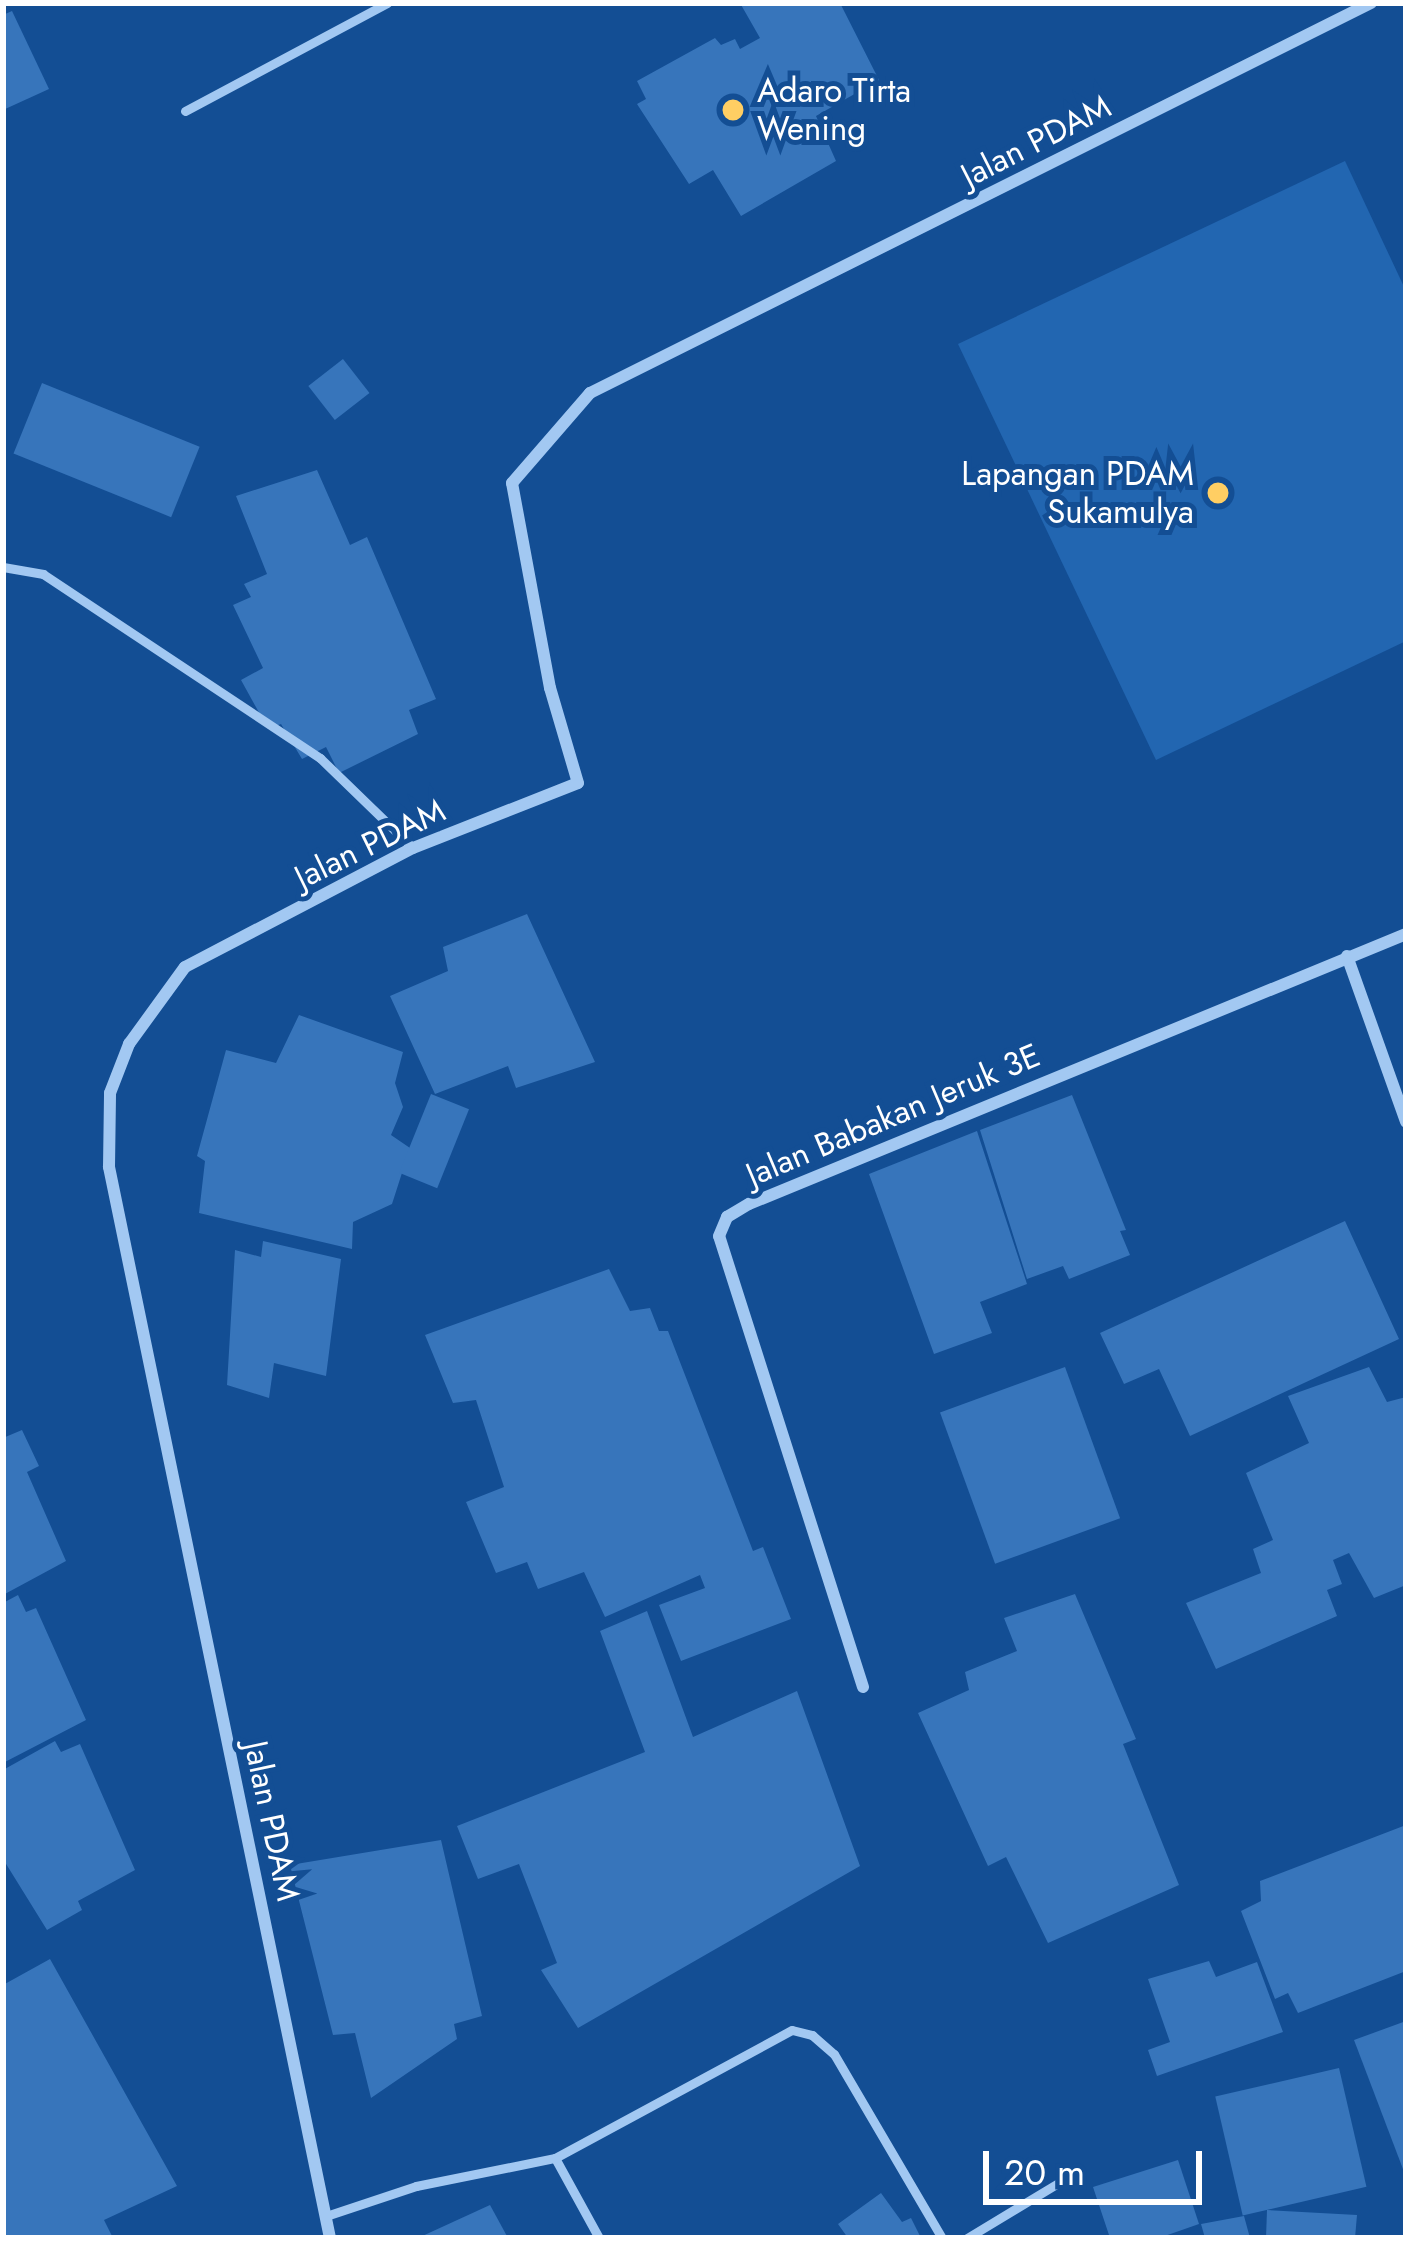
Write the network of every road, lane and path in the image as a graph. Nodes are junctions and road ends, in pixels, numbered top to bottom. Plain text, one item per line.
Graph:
1 (387, 3) edge
2 (1371, 3) edge
3 (185, 111) dead end
4 (3, 567) edge
5 (413, 848) junction
6 (1406, 934) edge
7 (1347, 956) junction
8 (1406, 1122) edge
9 (863, 1688) dead end
10 (555, 2158) junction
11 (1058, 2183) dead end
12 (326, 2216) junction
13 (330, 2238) edge
14 (599, 2238) edge
15 (941, 2238) edge
16 (967, 2238) edge

1 - 3 lane
2 - 5 street, Jalan PDAM
4 - 5 lane
5 - 12 street, Jalan PDAM
6 - 7 street, Jalan Babakan Jeruk 3E
7 - 8 street
7 - 9 street, Jalan Babakan Jeruk 3E
10 - 12 lane
10 - 14 lane
10 - 15 lane
11 - 16 lane
12 - 13 street, Jalan PDAM

